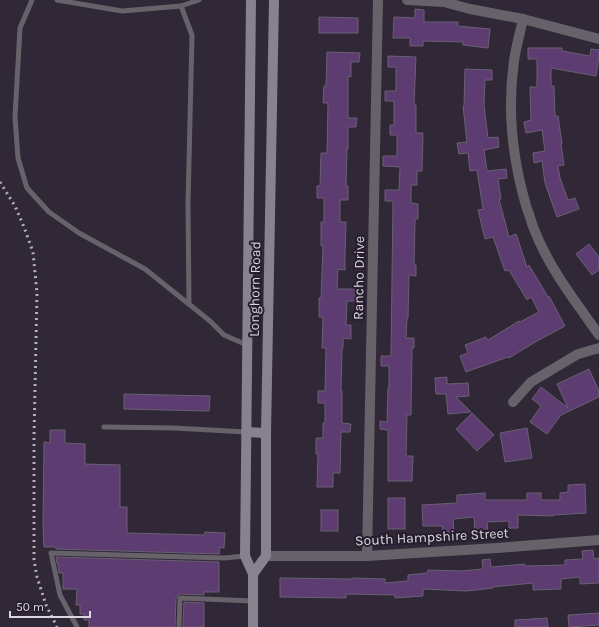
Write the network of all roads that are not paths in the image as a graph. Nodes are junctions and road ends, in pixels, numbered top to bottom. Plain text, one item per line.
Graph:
1 (32, 0) edge
2 (57, 0) edge
3 (196, 0) edge
4 (251, 0) edge
5 (274, 0) edge
6 (378, 0) edge
7 (406, 0) edge
8 (181, 6) junction
9 (523, 19) junction
10 (599, 39) edge
11 (189, 304) junction
12 (599, 335) edge
13 (247, 345) junction
14 (599, 348) edge
15 (513, 402) dead end
16 (104, 427) dead end
17 (246, 432) junction
18 (266, 433) junction
19 (599, 540) edge
20 (245, 556) junction
21 (266, 556) junction
22 (367, 556) junction
23 (253, 574) junction
24 (253, 601) junction
25 (77, 627) edge
26 (179, 627) edge
27 (252, 627) edge

1 - 11 lane
2 - 8 lane
3 - 8 lane
4 - 13 main road, Longhorn Road
5 - 18 main road, Longhorn Road
6 - 22 street, Rancho Drive
7 - 9 street
8 - 11 lane
9 - 10 street
9 - 12 street
11 - 13 lane
13 - 17 main road, Longhorn Road
14 - 15 street
16 - 17 lane
17 - 18 main road
17 - 20 main road, Longhorn Road
18 - 21 main road, Longhorn Road
19 - 22 street, South Hampshire Street
20 - 23 main road, Longhorn Road
20 - 25 lane
21 - 22 street, South Hampshire Street
21 - 23 main road
23 - 24 main road, Longhorn Road
24 - 26 lane
24 - 27 main road, Longhorn Road

